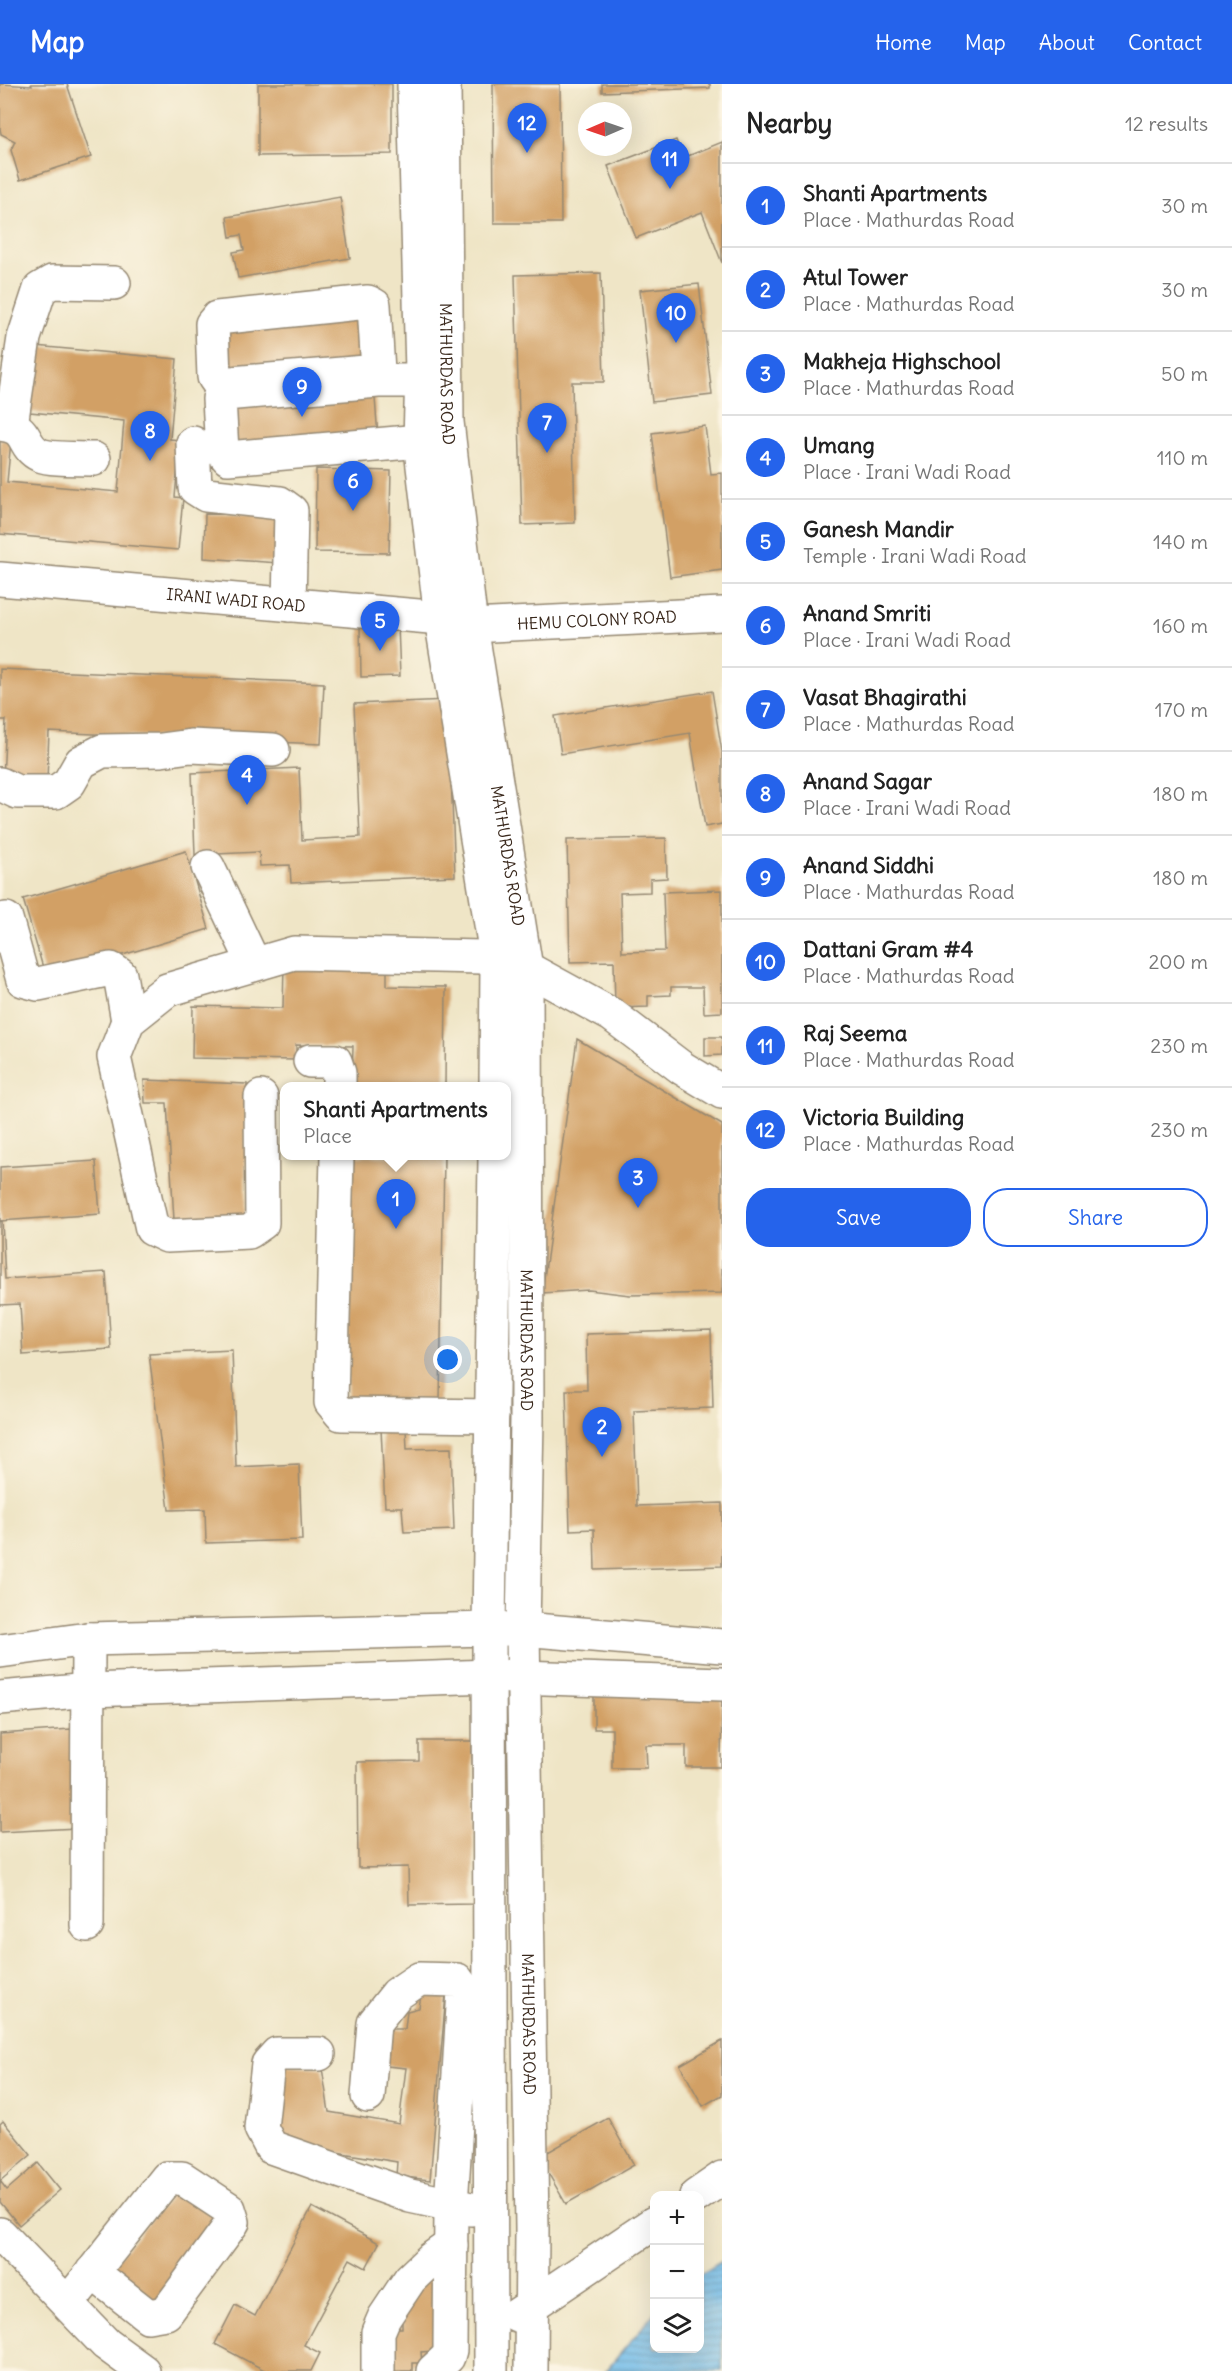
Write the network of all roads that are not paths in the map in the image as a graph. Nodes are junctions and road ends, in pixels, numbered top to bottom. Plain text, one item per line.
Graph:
1 (414, 84) edge
2 (444, 84) edge
3 (114, 283) dead end
4 (378, 371) junction
5 (422, 376) junction
6 (5, 425) edge
7 (193, 443) dead end
8 (421, 450) junction
9 (94, 459) dead end
10 (321, 460) dead end
11 (0, 579) edge
12 (289, 605) junction
13 (722, 614) edge
14 (456, 622) junction
15 (273, 750) dead end
16 (0, 784) edge
17 (208, 867) dead end
18 (6, 919) dead end
19 (254, 964) junction
20 (512, 964) junction
21 (128, 1021) junction
22 (310, 1061) dead end
23 (339, 1082) edge
24 (497, 1082) edge
25 (722, 1092) edge
26 (261, 1098) dead end
27 (337, 1160) edge
28 (495, 1160) edge
29 (492, 1416) junction
30 (489, 1629) junction
31 (523, 1629) junction
32 (88, 1639) junction
33 (722, 1646) edge
34 (0, 1651) edge
35 (490, 1676) junction
36 (524, 1677) junction
37 (722, 1684) edge
38 (89, 1690) junction
39 (0, 1698) edge
40 (87, 1925) dead end
41 (319, 2054) dead end
42 (368, 2096) dead end
43 (722, 2178) edge
44 (703, 2191) edge
45 (451, 2206) junction
46 (491, 2211) junction
47 (650, 2226) edge
48 (0, 2234) edge
49 (451, 2245) junction
50 (92, 2272) dead end
51 (68, 2303) junction
52 (531, 2306) junction
53 (490, 2331) junction
54 (143, 2371) edge
55 (378, 2371) edge
56 (433, 2371) edge
57 (491, 2371) edge
58 (531, 2371) edge

1 - 5 street
2 - 14 street, MATHURDAS ROAD
3 - 6 street
4 - 4 street
4 - 5 street
5 - 8 street
5 - 8 street
6 - 9 street
7 - 12 street
8 - 10 street
8 - 14 street
11 - 12 street, IRANI WADI ROAD
12 - 14 street, IRANI WADI ROAD
13 - 14 street, HEMU COLONY ROAD
14 - 20 street, MATHURDAS ROAD
15 - 16 street
17 - 19 street
18 - 21 street
19 - 20 street
19 - 21 street
20 - 24 street
20 - 25 street
20 - 31 street, MATHURDAS ROAD
21 - 26 street
22 - 23 street
27 - 29 street
28 - 29 street
29 - 30 street
30 - 31 street
30 - 32 street
30 - 35 street
31 - 33 street
31 - 36 street, MATHURDAS ROAD
32 - 34 street
32 - 38 street
35 - 36 street
35 - 38 street
35 - 46 street
36 - 37 street
36 - 52 street, MATHURDAS ROAD
38 - 39 street
38 - 40 street
41 - 45 street
42 - 45 street
43 - 44 street
45 - 46 street
45 - 49 street
46 - 53 street
47 - 52 street
48 - 51 street
49 - 55 street
49 - 56 street
50 - 51 street
51 - 54 street
52 - 53 street
52 - 58 street, MATHURDAS ROAD
53 - 57 street

